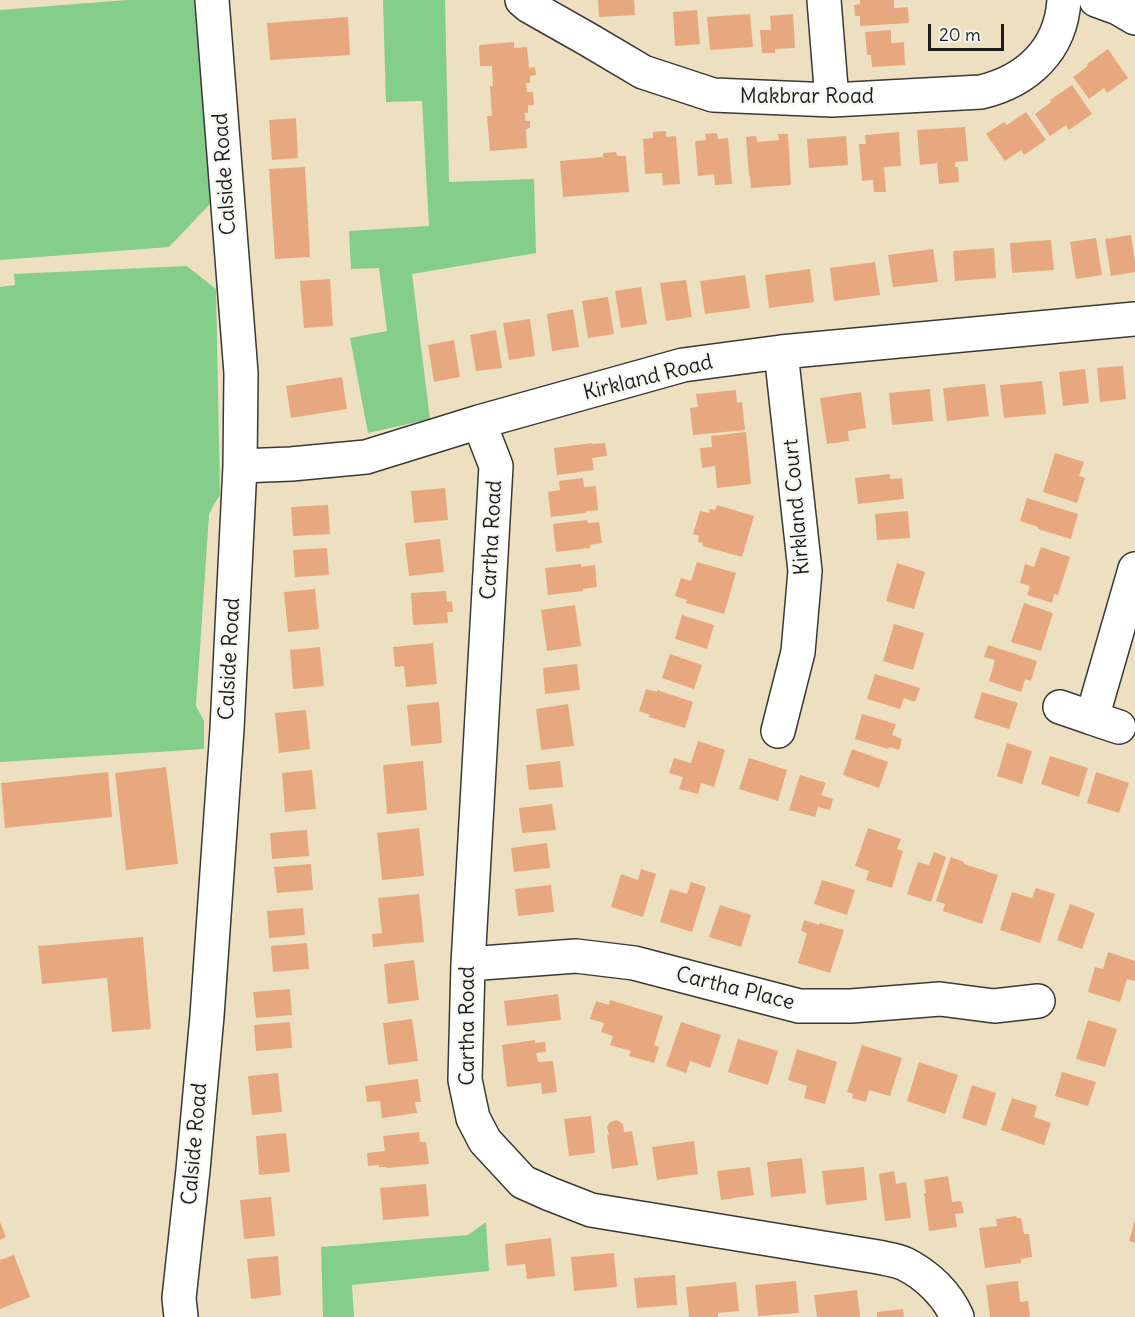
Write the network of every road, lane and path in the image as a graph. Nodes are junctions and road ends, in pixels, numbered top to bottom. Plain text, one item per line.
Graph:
1 (212, 0) edge
2 (522, 0) edge
3 (824, 0) edge
4 (1064, 0) edge
5 (1096, 0) edge
6 (1135, 18) edge
7 (832, 100) junction
8 (1135, 319) edge
9 (781, 352) junction
10 (479, 422) junction
11 (240, 466) junction
12 (1135, 569) edge
13 (1060, 707) dead end
14 (778, 731) dead end
15 (468, 964) junction
16 (1038, 1001) dead end
17 (181, 1317) edge
18 (957, 1317) edge

1 - 11 street, Calside Road
2 - 7 street, Makbrar Road
3 - 7 street
4 - 7 street, Makbrar Road
5 - 6 street
8 - 9 street, Kirkland Road
9 - 10 street, Kirkland Road
9 - 14 street, Kirkland Court
10 - 11 street, Kirkland Road
10 - 15 street, Cartha Road
11 - 17 street, Calside Road
12 - 13 street
15 - 16 street, Cartha Place
15 - 18 street, Cartha Road

